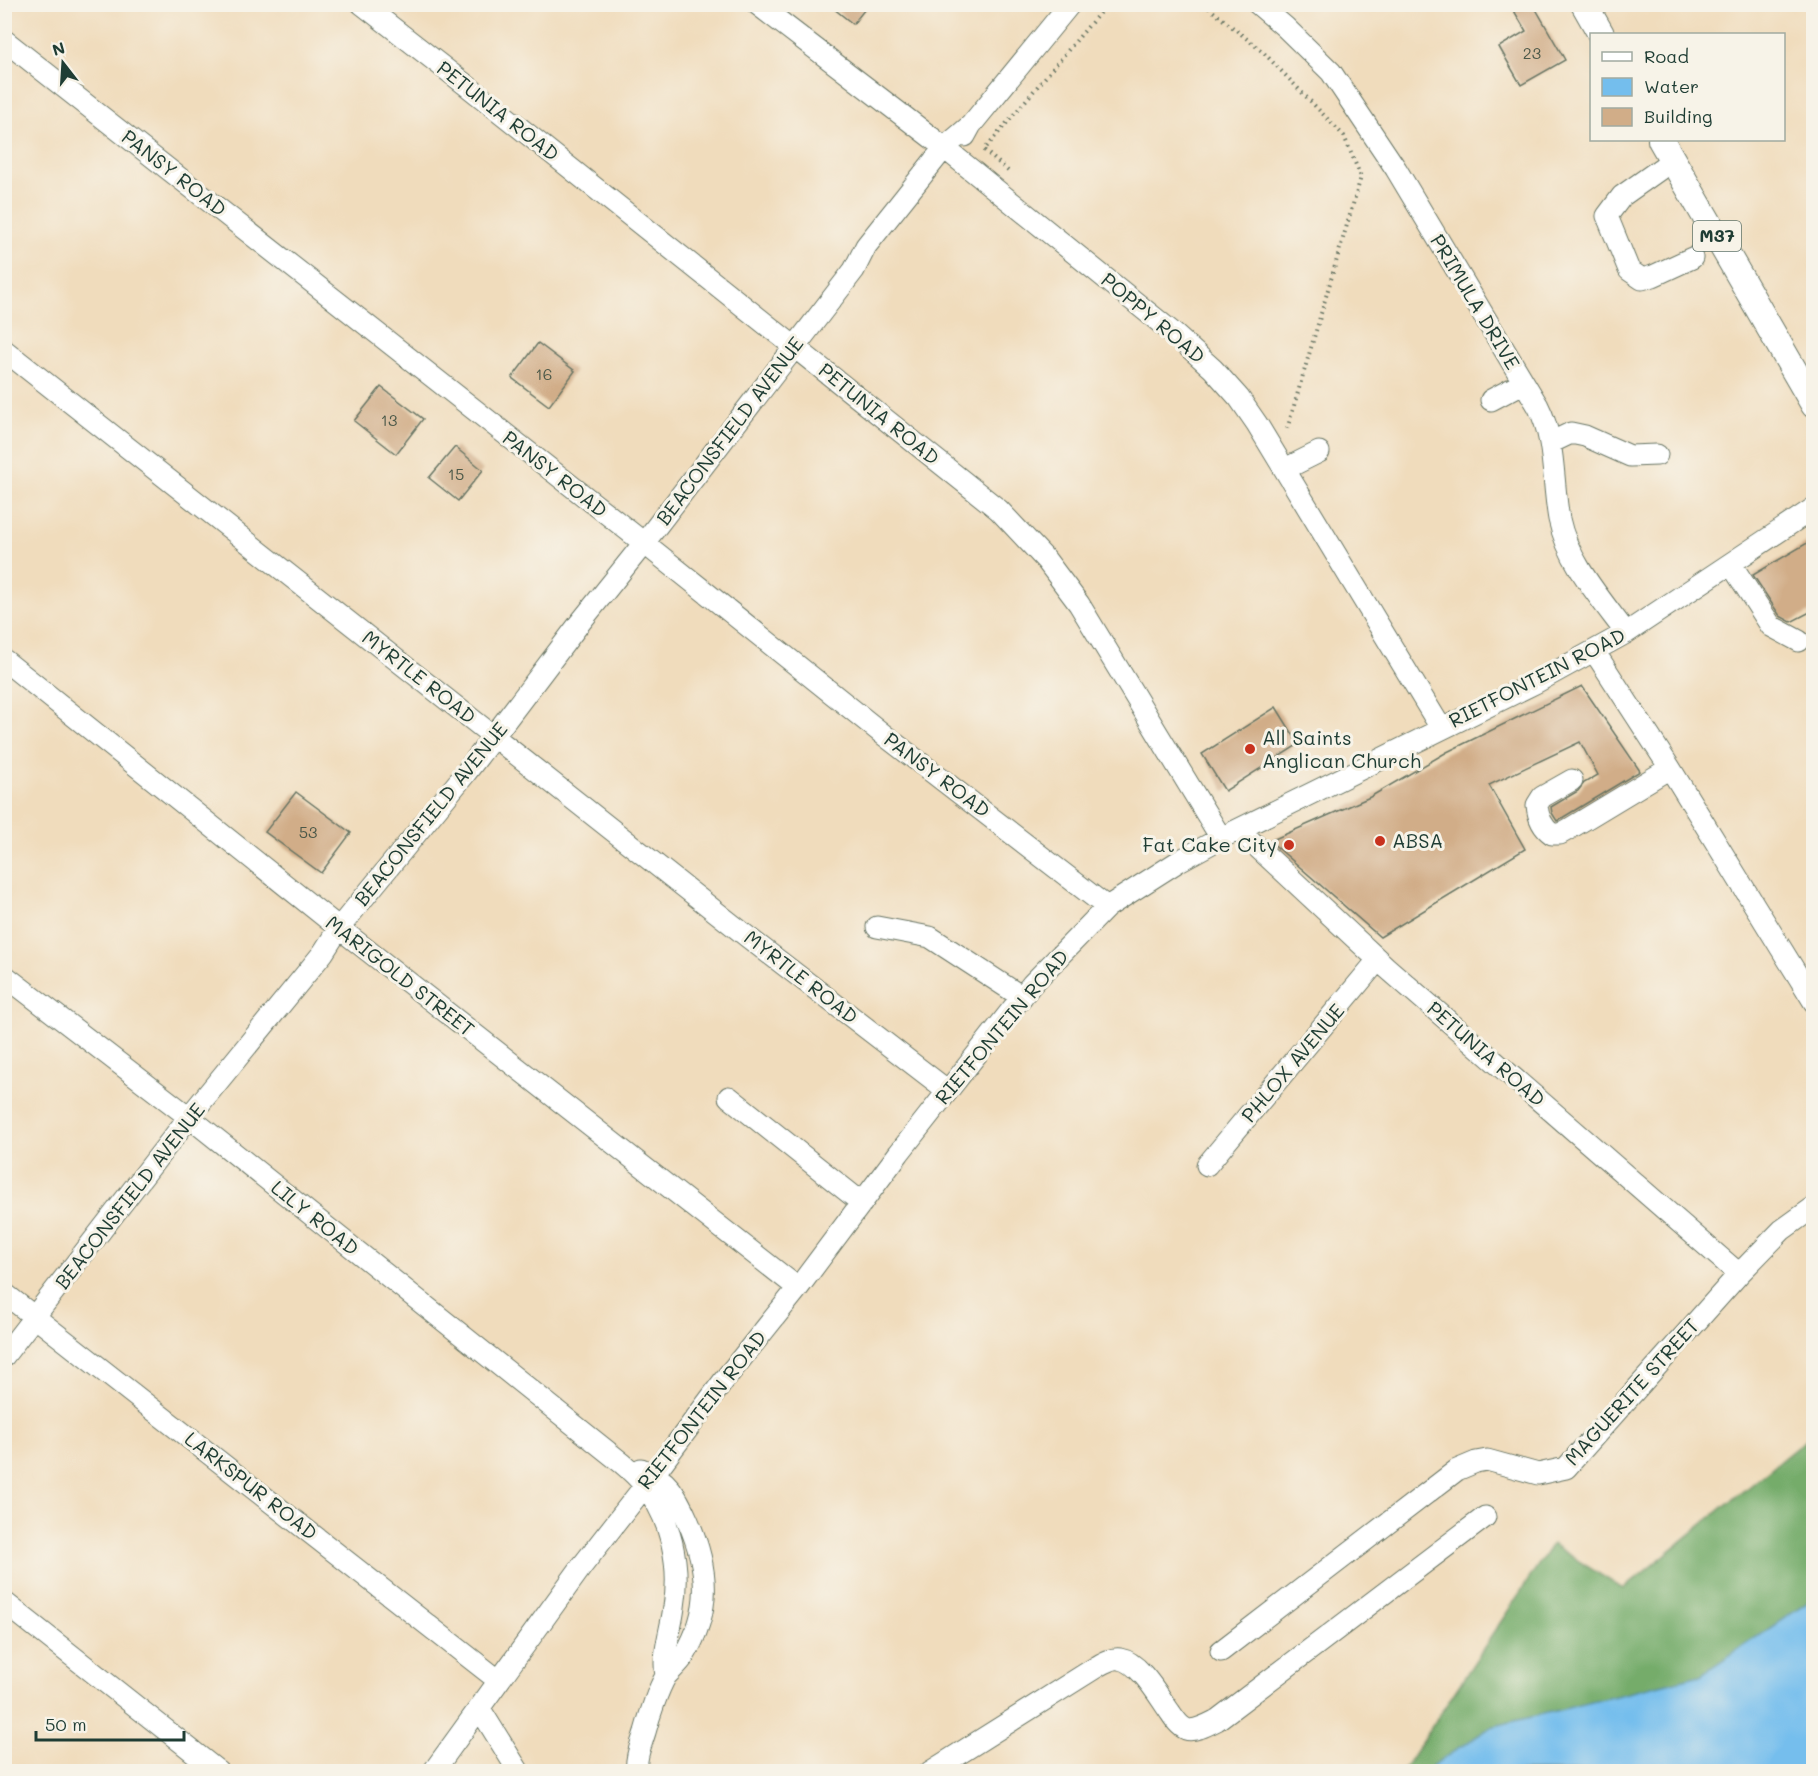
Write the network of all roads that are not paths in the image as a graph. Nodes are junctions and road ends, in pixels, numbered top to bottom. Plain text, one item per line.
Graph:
1 (362, 4) edge
2 (757, 4) edge
3 (1070, 4) edge
4 (1258, 4) edge
5 (1584, 4) edge
6 (1600, 33) edge
7 (4, 40) edge
8 (1667, 150) edge
9 (949, 152) junction
10 (1692, 258) dead end
11 (794, 346) junction
12 (4, 350) edge
13 (1523, 383) junction
14 (1491, 400) dead end
15 (1814, 405) edge
16 (1550, 443) junction
17 (1319, 452) dead end
18 (1657, 455) dead end
19 (1286, 469) junction
20 (1814, 508) edge
21 (644, 543) junction
22 (1731, 564) junction
23 (1626, 633) junction
24 (1799, 641) dead end
25 (1594, 651) junction
26 (4, 660) edge
27 (1441, 728) junction
28 (494, 736) junction
29 (1670, 768) junction
30 (1572, 780) dead end
31 (1230, 834) junction
32 (1107, 907) junction
33 (877, 927) dead end
34 (339, 928) junction
35 (1378, 960) junction
36 (4, 975) edge
37 (1022, 998) junction
38 (1814, 1002) edge
39 (948, 1091) junction
40 (729, 1098) dead end
41 (189, 1117) junction
42 (1207, 1166) dead end
43 (862, 1203) junction
44 (1814, 1207) edge
45 (1739, 1274) junction
46 (798, 1288) junction
47 (4, 1293) edge
48 (36, 1317) junction
49 (4, 1356) edge
50 (649, 1479) junction
51 (1485, 1517) dead end
52 (4, 1602) edge
53 (1221, 1651) dead end
54 (666, 1676) junction
55 (498, 1680) junction
56 (480, 1709) junction
57 (219, 1772) edge
58 (433, 1772) edge
59 (519, 1772) edge
60 (637, 1772) edge
61 (930, 1772) edge

1 - 11 street, PETUNIA ROAD
2 - 9 street, POPPY ROAD
3 - 9 street, BEACONSFIELD AVENUE
4 - 13 street, PRIMULA DRIVE
5 - 6 main road
7 - 21 street, PANSY ROAD
8 - 10 street
8 - 15 main road, M37
9 - 11 street, BEACONSFIELD AVENUE
9 - 19 street, POPPY ROAD
11 - 21 street, BEACONSFIELD AVENUE
11 - 31 street, PETUNIA ROAD
12 - 28 street, MYRTLE ROAD
13 - 14 street
13 - 16 street, PRIMULA DRIVE
16 - 18 street
16 - 23 street, PRIMULA DRIVE
17 - 19 street
19 - 27 street, POPPY ROAD
20 - 22 street, RIETFONTEIN ROAD
21 - 28 street, BEACONSFIELD AVENUE
21 - 32 street, PANSY ROAD
22 - 23 street, RIETFONTEIN ROAD
22 - 24 street
23 - 25 street, RIETFONTEIN ROAD
25 - 27 street, RIETFONTEIN ROAD
25 - 29 street
26 - 34 street, MARIGOLD STREET
27 - 31 street, RIETFONTEIN ROAD
28 - 34 street, BEACONSFIELD AVENUE
28 - 39 street, MYRTLE ROAD
29 - 30 street
29 - 38 street
31 - 32 street, RIETFONTEIN ROAD
31 - 35 street, PETUNIA ROAD
32 - 37 street, RIETFONTEIN ROAD
33 - 37 street
34 - 41 street, BEACONSFIELD AVENUE
34 - 46 street, MARIGOLD STREET
35 - 42 street, PHLOX AVENUE
35 - 45 street, PETUNIA ROAD
36 - 41 street, LILY ROAD
37 - 39 street, RIETFONTEIN ROAD
39 - 43 street, RIETFONTEIN ROAD
40 - 43 street
41 - 48 street, BEACONSFIELD AVENUE
41 - 50 street, LILY ROAD
43 - 46 street, RIETFONTEIN ROAD
44 - 45 street, MAGUERITE STREET
45 - 53 street, MAGUERITE STREET
46 - 50 street, RIETFONTEIN ROAD
47 - 48 street, LARKSPUR ROAD
48 - 49 street, BEACONSFIELD AVENUE
48 - 55 street, LARKSPUR ROAD
50 - 54 street
50 - 54 street
50 - 55 street, RIETFONTEIN ROAD
51 - 61 street
52 - 57 street
54 - 60 street
55 - 56 street, RIETFONTEIN ROAD
56 - 58 street, RIETFONTEIN ROAD
56 - 59 street

